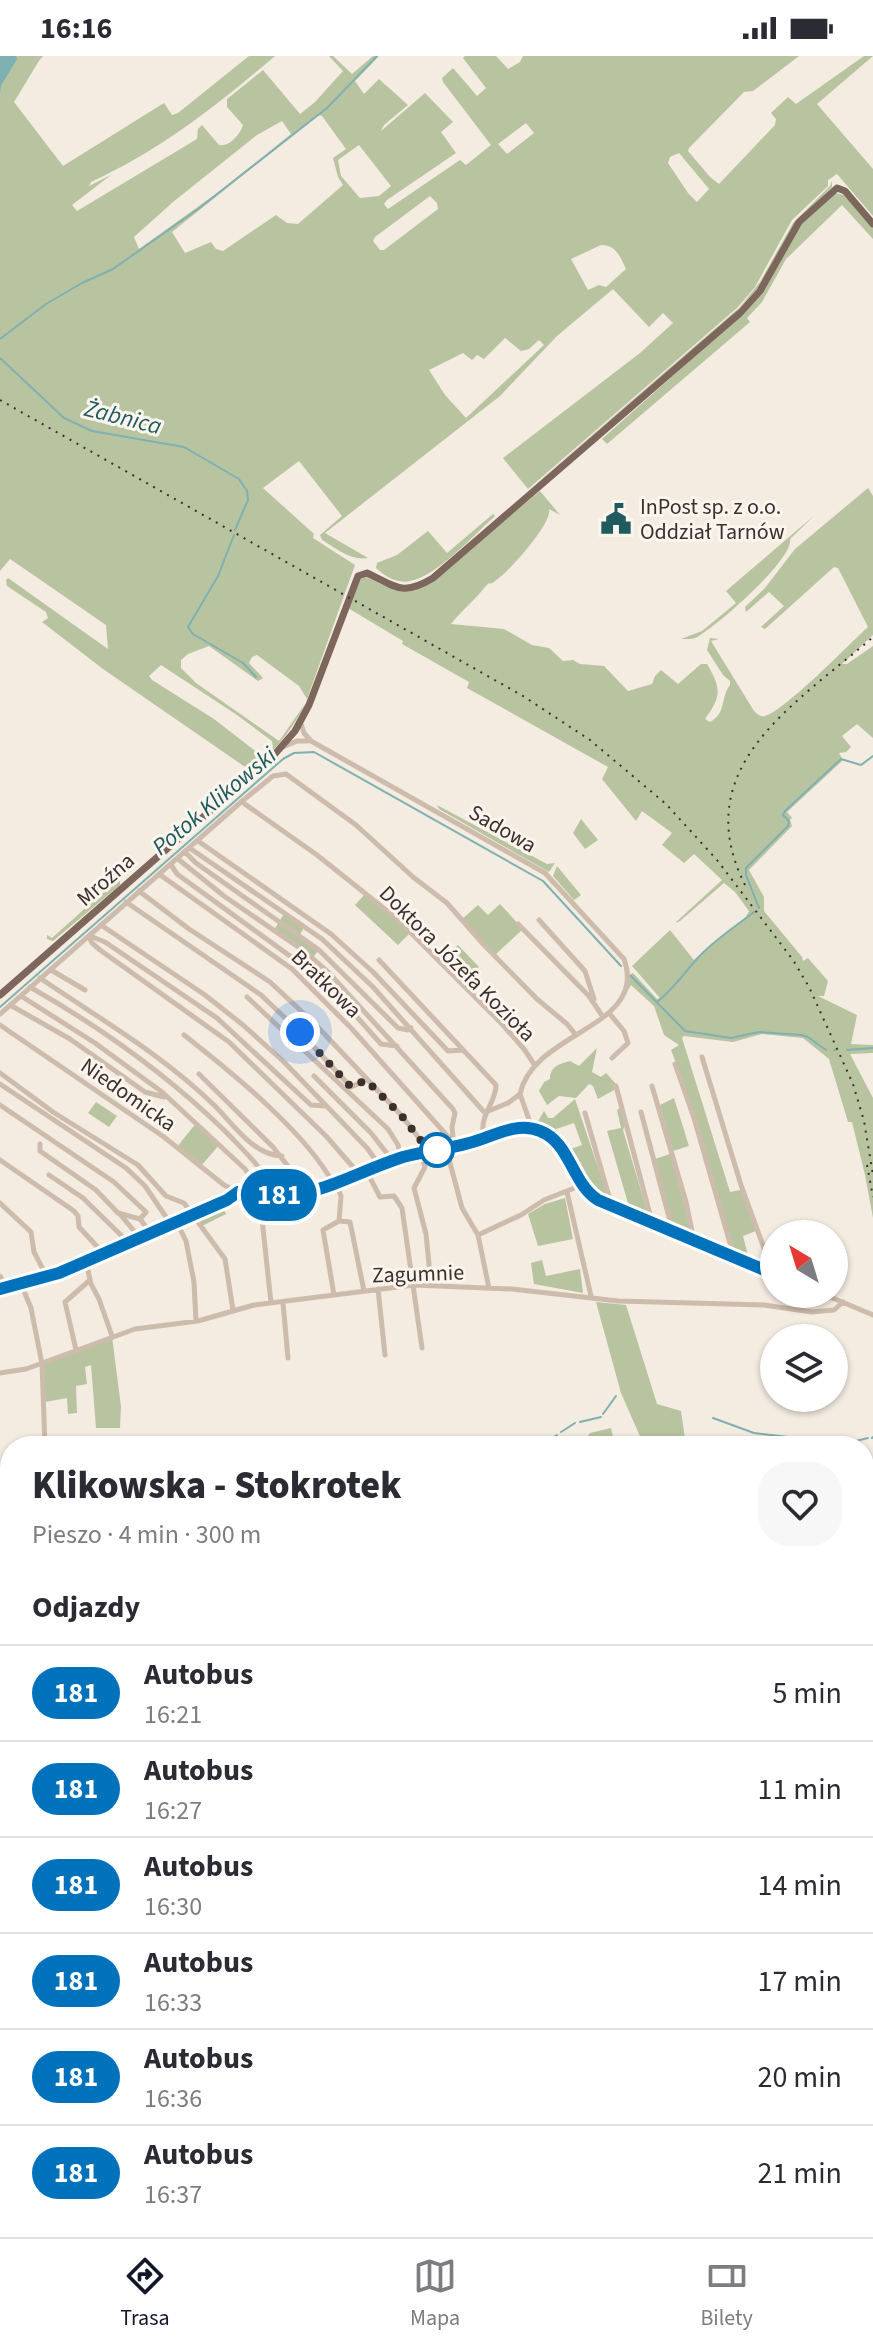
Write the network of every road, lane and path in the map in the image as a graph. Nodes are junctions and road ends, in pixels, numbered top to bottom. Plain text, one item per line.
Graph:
1 (873, 224) edge
2 (300, 732) junction
3 (309, 741) junction
4 (282, 748) junction
5 (241, 802) junction
6 (198, 841) junction
7 (188, 851) junction
8 (178, 859) junction
9 (171, 864) junction
10 (159, 874) junction
11 (139, 891) junction
12 (126, 902) junction
13 (539, 920) dead end
14 (518, 924) dead end
15 (101, 925) junction
16 (89, 936) junction
17 (379, 960) dead end
18 (51, 970) junction
19 (40, 978) junction
20 (30, 987) junction
21 (85, 990) dead end
22 (0, 995) edge
23 (21, 996) junction
24 (247, 997) dead end
25 (595, 1004) junction
26 (10, 1005) junction
27 (0, 1014) edge
28 (606, 1015) junction
29 (0, 1025) edge
30 (411, 1028) junction
31 (184, 1035) dead end
32 (576, 1035) junction
33 (397, 1046) junction
34 (462, 1050) junction
35 (702, 1057) dead end
36 (612, 1058) dead end
37 (534, 1064) junction
38 (675, 1064) dead end
39 (0, 1073) edge
40 (199, 1074) dead end
41 (314, 1076) dead end
42 (366, 1080) junction
43 (0, 1084) edge
44 (616, 1086) dead end
45 (652, 1086) dead end
46 (520, 1094) junction
47 (0, 1105) edge
48 (326, 1106) junction
49 (181, 1108) junction
50 (641, 1112) dead end
51 (485, 1113) junction
52 (585, 1113) dead end
53 (532, 1128) junction
54 (484, 1138) junction
55 (453, 1143) junction
56 (40, 1144) dead end
57 (446, 1148) junction
58 (429, 1151) junction
59 (421, 1153) junction
60 (282, 1156) junction
61 (401, 1158) junction
62 (0, 1160) edge
63 (393, 1161) junction
64 (380, 1166) junction
65 (367, 1172) junction
66 (360, 1174) junction
67 (49, 1175) dead end
68 (335, 1185) junction
69 (582, 1185) junction
70 (238, 1192) junction
71 (567, 1192) junction
72 (309, 1193) junction
73 (259, 1194) junction
74 (275, 1195) junction
75 (0, 1203) edge
76 (612, 1207) junction
77 (118, 1213) junction
78 (193, 1214) junction
79 (140, 1219) junction
80 (339, 1221) junction
81 (173, 1222) junction
82 (652, 1223) junction
83 (150, 1232) junction
84 (673, 1232) junction
85 (478, 1235) junction
86 (760, 1236) edge
87 (139, 1237) junction
88 (694, 1241) junction
89 (128, 1242) junction
90 (103, 1253) junction
91 (734, 1257) junction
92 (86, 1261) junction
93 (760, 1267) edge
94 (0, 1276) edge
95 (47, 1277) junction
96 (90, 1280) junction
97 (21, 1284) junction
98 (414, 1285) junction
99 (431, 1285) junction
100 (3, 1288) edge
101 (489, 1288) junction
102 (378, 1289) junction
103 (364, 1291) junction
104 (334, 1295) junction
105 (591, 1296) junction
106 (271, 1303) junction
107 (283, 1303) junction
108 (848, 1304) edge
109 (760, 1305) edge
110 (785, 1308) edge
111 (836, 1308) edge
112 (233, 1310) junction
113 (873, 1315) edge
114 (196, 1321) junction
115 (112, 1336) junction
116 (422, 1348) dead end
117 (76, 1350) junction
118 (385, 1355) dead end
119 (288, 1358) dead end
120 (42, 1364) junction
121 (0, 1373) edge
122 (45, 1436) edge

1 - 2 main road, Mroźna
2 - 3 street, Sadowa
2 - 4 main road, Mroźna
3 - 4 street
3 - 28 street, Sadowa
4 - 22 main road, Mroźna
5 - 6 street
5 - 32 street
5 - 37 street, Doktora Józefa Kozioła
6 - 7 street
6 - 34 street
7 - 8 street
7 - 30 street
7 - 30 street
8 - 9 street
8 - 33 street
9 - 10 street
9 - 33 street
10 - 11 street
10 - 55 street, Bratkowa
11 - 12 street
11 - 42 street
12 - 15 street
12 - 42 street
13 - 25 street
14 - 25 street
15 - 16 street
15 - 48 street
16 - 18 street
16 - 48 street
16 - 66 street
17 - 34 street
18 - 19 street
18 - 21 street
19 - 20 street
19 - 60 street
20 - 23 street
20 - 74 street
23 - 26 street
23 - 49 street
24 - 61 street
25 - 28 street
26 - 27 street
26 - 49 street
28 - 32 street, Sadowa
28 - 36 street
29 - 70 street, Niedomicka
30 - 51 street
31 - 68 street
32 - 37 street, Sadowa
33 - 55 street
34 - 51 street
35 - 86 street
37 - 46 street, Sadowa
38 - 91 street
39 - 78 street
40 - 60 street
41 - 63 street
42 - 58 street
43 - 81 street
44 - 82 street
45 - 88 street
46 - 51 street
46 - 53 street
47 - 79 street
48 - 64 street
49 - 73 street
50 - 84 street
51 - 54 street
52 - 76 street
53 - 54 street
53 - 69 street
54 - 55 street
55 - 57 street
56 - 77 street
57 - 58 street
57 - 85 street
58 - 59 street
59 - 61 street
59 - 99 street
60 - 72 street
61 - 63 street
62 - 90 street
63 - 64 street
64 - 65 street
65 - 66 street
65 - 98 street
66 - 68 street
67 - 89 street
68 - 72 street
68 - 80 street
69 - 71 street
69 - 76 street
70 - 73 street
70 - 78 street
71 - 85 street
71 - 105 street
72 - 74 street
73 - 74 street
73 - 106 street
75 - 95 street
76 - 82 street
77 - 79 street
77 - 87 street
78 - 81 street
78 - 112 street
79 - 83 street
80 - 103 street
80 - 104 street
81 - 83 street
81 - 114 street
82 - 84 street
83 - 87 street
84 - 88 street
85 - 101 street
87 - 89 street
88 - 91 street
89 - 90 street
90 - 92 street
91 - 93 street
92 - 95 street
92 - 96 street
94 - 100 street
95 - 97 street
96 - 115 street
96 - 117 street
97 - 100 street
97 - 120 street
98 - 99 street, Zagumnie
98 - 102 street, Zagumnie
98 - 116 street
99 - 101 street, Zagumnie
101 - 105 street, Zagumnie
102 - 103 street, Zagumnie
102 - 118 street
103 - 104 street, Zagumnie
104 - 107 street, Zagumnie
105 - 109 street, Zagumnie
106 - 107 street, Zagumnie
106 - 112 street, Zagumnie
107 - 119 street
108 - 113 street
110 - 111 street, Zagumnie
112 - 114 street, Zagumnie
114 - 115 street, Zagumnie
115 - 117 street, Zagumnie
117 - 120 street, Zagumnie
120 - 121 street, Zagumnie
120 - 122 street

